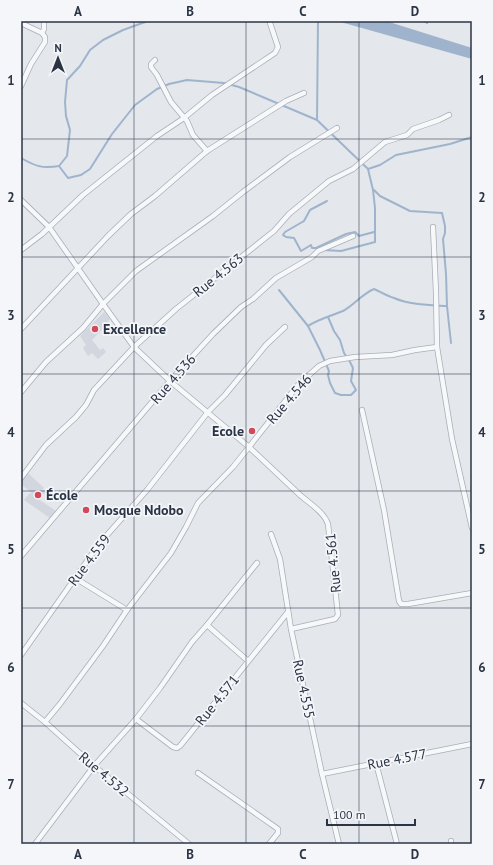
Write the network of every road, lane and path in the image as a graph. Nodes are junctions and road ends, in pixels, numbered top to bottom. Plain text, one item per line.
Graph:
1 (44, 21) edge
2 (21, 23) edge
3 (270, 23) dead end
4 (42, 32) junction
5 (155, 60) dead end
6 (21, 86) edge
7 (304, 93) dead end
8 (449, 115) dead end
9 (184, 118) junction
10 (337, 128) dead end
11 (207, 151) junction
12 (21, 200) edge
13 (49, 226) junction
14 (433, 227) dead end
15 (353, 236) dead end
16 (21, 250) edge
17 (78, 268) junction
18 (103, 304) junction
19 (285, 327) dead end
20 (21, 329) edge
21 (134, 347) junction
22 (437, 347) junction
23 (170, 381) junction
24 (21, 392) edge
25 (362, 410) dead end
26 (208, 412) junction
27 (249, 447) junction
28 (21, 478) edge
29 (472, 528) edge
30 (271, 534) dead end
31 (21, 556) edge
32 (257, 563) dead end
33 (75, 578) junction
34 (472, 592) edge
35 (127, 610) junction
36 (288, 612) junction
37 (207, 625) junction
38 (291, 629) junction
39 (21, 655) edge
40 (248, 661) junction
41 (21, 703) edge
42 (136, 719) junction
43 (45, 722) junction
44 (472, 744) edge
45 (376, 763) junction
46 (94, 766) junction
47 (198, 772) dead end
48 (322, 774) junction
49 (36, 844) edge
50 (189, 844) edge
51 (269, 844) edge
52 (339, 844) edge
53 (397, 844) edge

1 - 4 street
2 - 4 street
3 - 9 street
4 - 6 street
5 - 9 street
7 - 11 street
8 - 21 street, Rue 4.563
9 - 11 street
9 - 13 street
10 - 18 street
11 - 17 street
12 - 13 street
13 - 16 street
13 - 17 street
14 - 22 street
15 - 23 street, Rue 4.536
17 - 18 street
17 - 20 street
18 - 21 street
18 - 24 street
19 - 26 street, Rue 4.559
21 - 23 street
21 - 28 street, Rue 4.563
22 - 27 street, Rue 4.546
22 - 29 street
23 - 26 street
23 - 31 street, Rue 4.536
25 - 34 street
26 - 27 street
26 - 33 street, Rue 4.559
27 - 35 street, Rue 4.546
27 - 38 street, Rue 4.561
30 - 36 street, Rue 4.555
32 - 37 street
33 - 35 street
33 - 39 street, Rue 4.559
35 - 43 street, Rue 4.546
36 - 38 street, Rue 4.555
36 - 40 street, Rue 4.571
37 - 40 street
37 - 42 street
38 - 48 street, Rue 4.555
40 - 42 street, Rue 4.571
41 - 43 street, Rue 4.532
42 - 46 street
43 - 46 street, Rue 4.532
44 - 45 street, Rue 4.577
45 - 48 street, Rue 4.577
45 - 53 street
46 - 49 street
46 - 50 street, Rue 4.532
47 - 51 street
48 - 52 street, Rue 4.555

